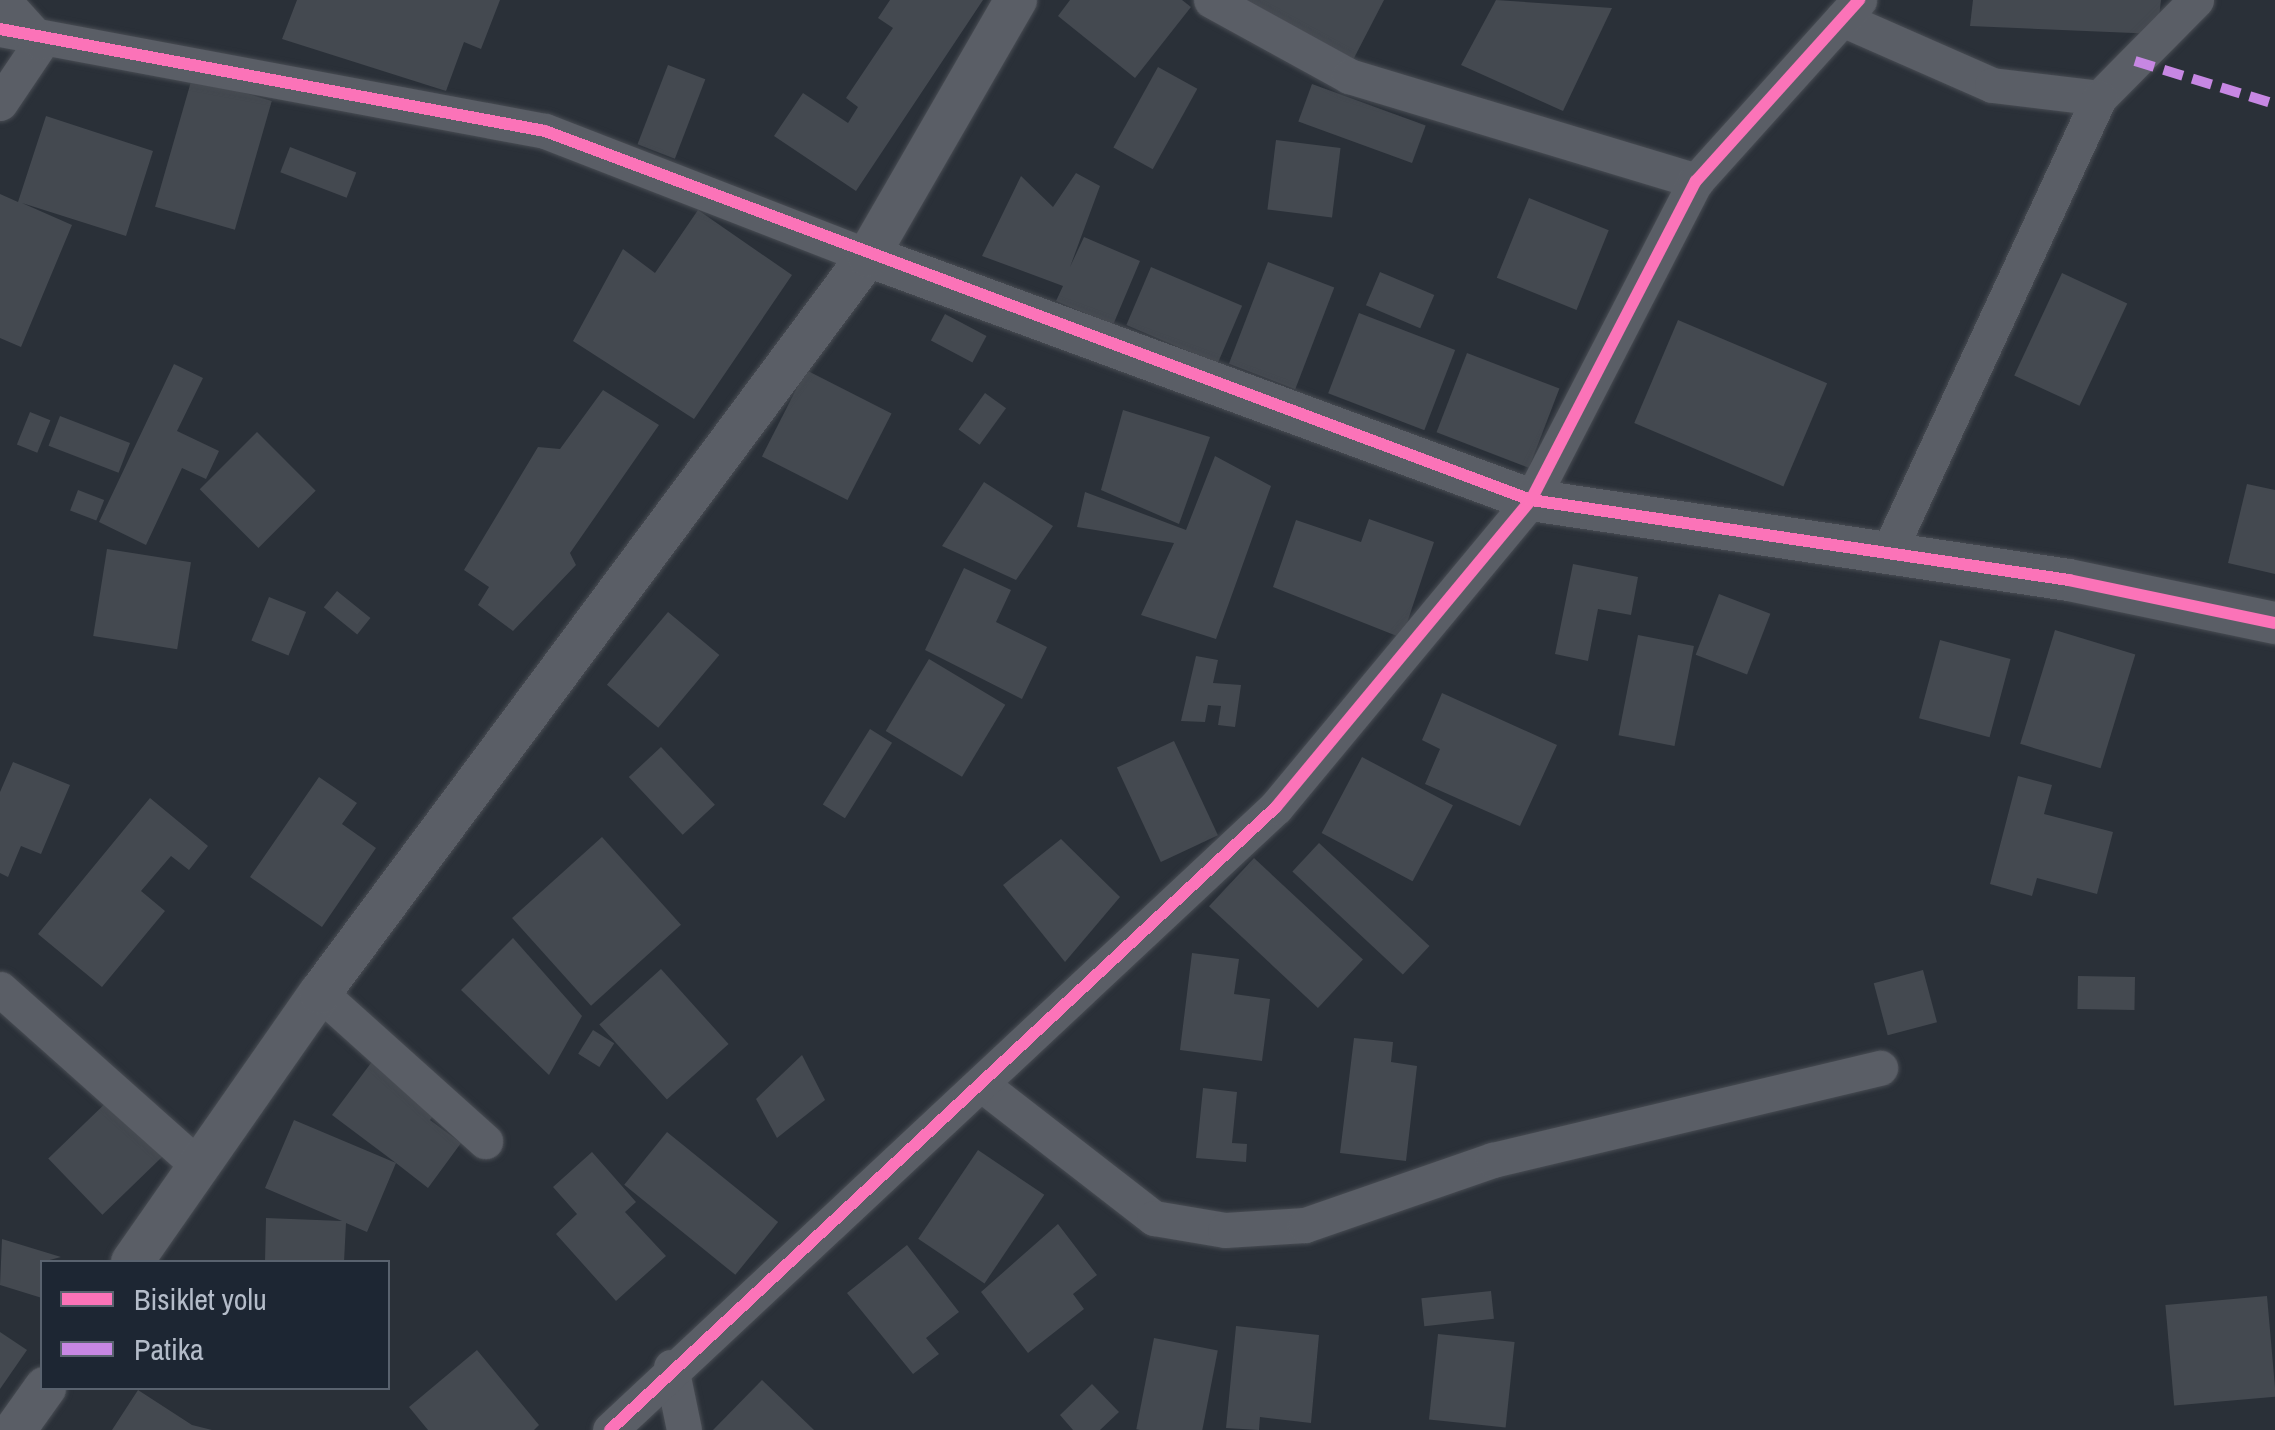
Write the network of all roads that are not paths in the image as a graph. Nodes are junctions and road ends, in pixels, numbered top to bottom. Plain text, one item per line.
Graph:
1 (4, 0) edge
2 (1016, 0) edge
3 (1211, 0) edge
4 (2196, 0) edge
5 (1851, 10) edge
6 (0, 29) edge
7 (41, 42) junction
8 (2099, 98) junction
9 (0, 103) edge
10 (1696, 181) junction
11 (868, 256) junction
12 (1530, 500) junction
13 (1888, 553) junction
14 (2275, 623) edge
15 (0, 989) edge
16 (320, 993) junction
17 (1880, 1068) dead end
18 (981, 1084) junction
19 (484, 1141) dead end
20 (199, 1166) junction
21 (133, 1260) edge
22 (671, 1367) junction
23 (44, 1390) edge
24 (15, 1430) edge
25 (610, 1430) edge
26 (684, 1430) edge

1 - 7 street
2 - 11 street
3 - 10 street
4 - 8 street
5 - 8 street
5 - 10 street
6 - 7 street
7 - 9 street
7 - 11 street
8 - 13 street
10 - 12 street
11 - 12 street
11 - 16 street
12 - 13 street
12 - 18 street
13 - 14 street
15 - 20 street
16 - 19 street
16 - 20 street
17 - 18 street
18 - 22 street
20 - 21 street
22 - 25 street
22 - 26 street
23 - 24 street

